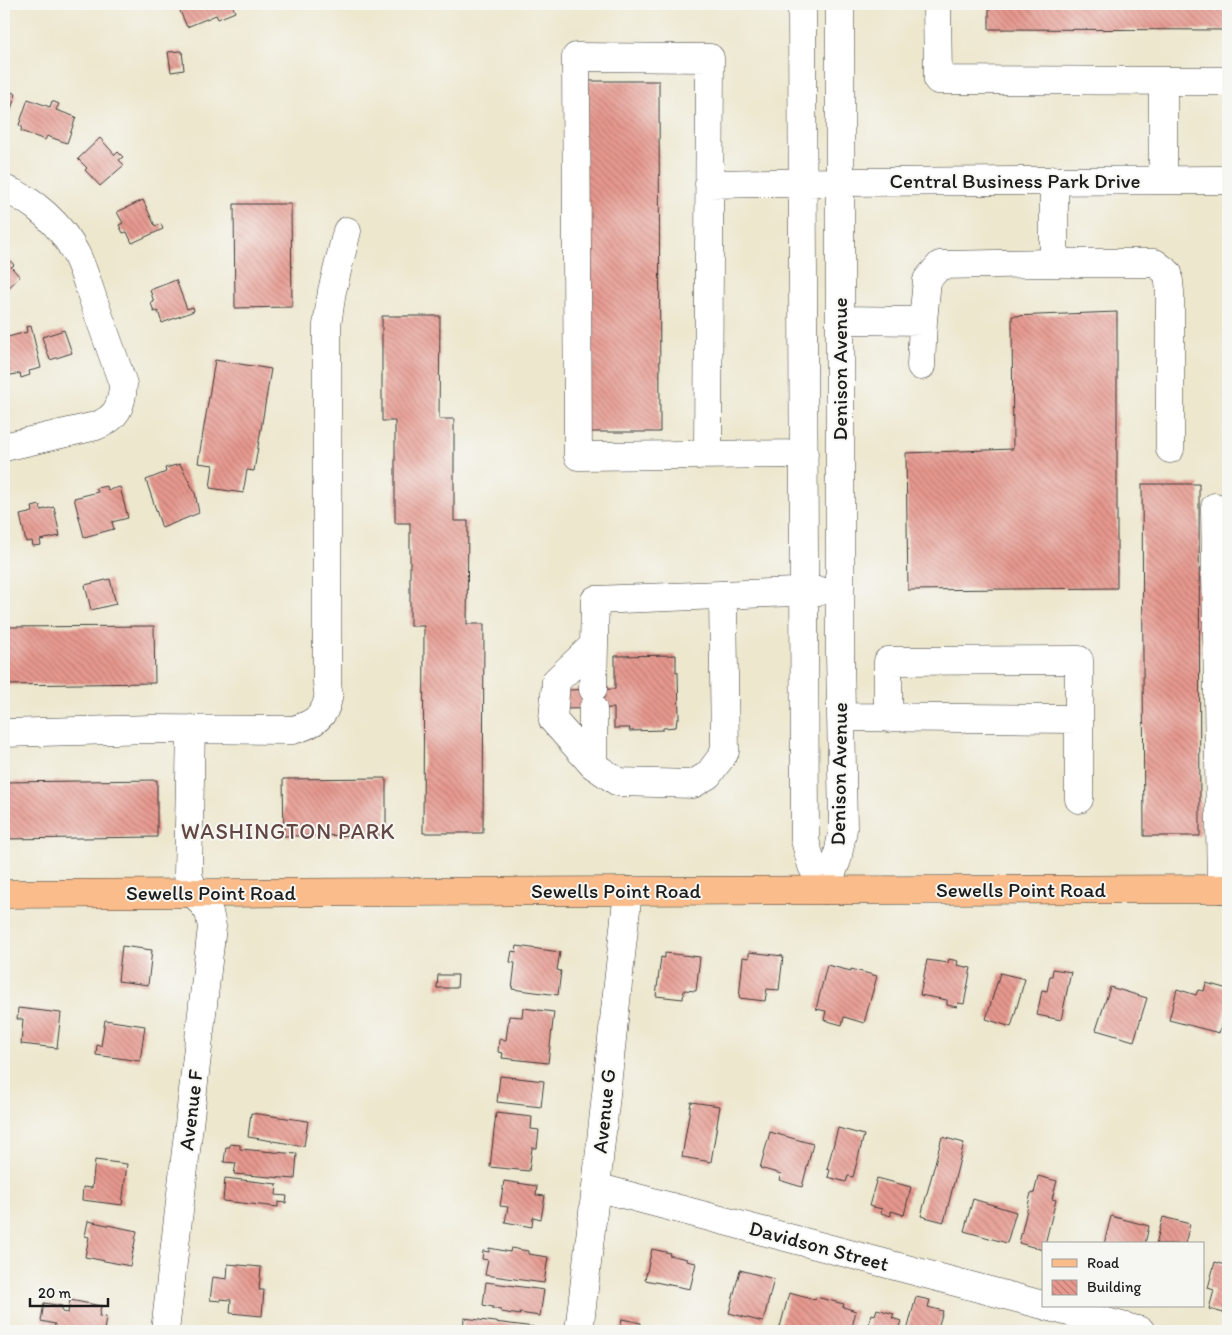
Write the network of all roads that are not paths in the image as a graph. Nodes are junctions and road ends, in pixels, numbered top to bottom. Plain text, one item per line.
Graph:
1 (802, 4) edge
2 (840, 4) edge
3 (937, 4) edge
4 (1163, 81) junction
5 (1228, 81) edge
6 (1054, 180) junction
7 (1163, 180) junction
8 (1228, 180) edge
9 (803, 182) junction
10 (840, 182) junction
11 (709, 184) junction
12 (4, 189) edge
13 (347, 231) dead end
14 (1054, 263) junction
15 (840, 320) junction
16 (923, 321) junction
17 (921, 366) dead end
18 (4, 447) edge
19 (1170, 449) dead end
20 (804, 454) junction
21 (708, 455) junction
22 (1214, 508) dead end
23 (840, 590) junction
24 (804, 592) junction
25 (723, 595) junction
26 (594, 645) junction
27 (841, 717) junction
28 (888, 718) junction
29 (1079, 719) junction
30 (191, 730) junction
31 (4, 733) edge
32 (593, 764) junction
33 (1079, 799) dead end
34 (1224, 836) edge
35 (1224, 889) edge
36 (628, 890) junction
37 (825, 890) junction
38 (4, 894) edge
39 (195, 894) junction
40 (596, 1187) junction
41 (1042, 1305) edge
42 (1053, 1308) edge
43 (165, 1331) edge
44 (579, 1331) edge
45 (1141, 1331) edge

1 - 9 street, Denison Avenue
2 - 10 street, Denison Avenue
3 - 4 street
4 - 5 street
4 - 7 street
6 - 7 street, Central Business Park Drive
6 - 10 street, Central Business Park Drive
6 - 14 street
7 - 8 street, Central Business Park Drive
9 - 10 street, Central Business Park Drive
9 - 11 street, Central Business Park Drive
9 - 20 street, Denison Avenue
10 - 15 street, Denison Avenue
11 - 21 street
11 - 21 street
12 - 18 street
13 - 30 street
14 - 16 street
14 - 19 street
15 - 16 street
15 - 23 street, Denison Avenue
16 - 17 street
20 - 21 street
20 - 24 street, Denison Avenue
22 - 34 street
23 - 24 street
23 - 27 street, Denison Avenue
24 - 25 street
24 - 37 street, Denison Avenue
25 - 26 street
25 - 32 street
26 - 32 street
26 - 32 street
27 - 28 street
27 - 37 street, Denison Avenue
28 - 29 street
28 - 29 street
29 - 33 street
30 - 31 street
30 - 39 street, Avenue F
34 - 35 street
35 - 37 main road, Sewells Point Road
36 - 37 main road, Sewells Point Road
36 - 39 main road, Sewells Point Road
36 - 40 street, Avenue G
38 - 39 main road, Sewells Point Road
39 - 43 street, Avenue F
40 - 41 street, Davidson Street
40 - 44 street, Avenue G
42 - 45 street, Davidson Street

